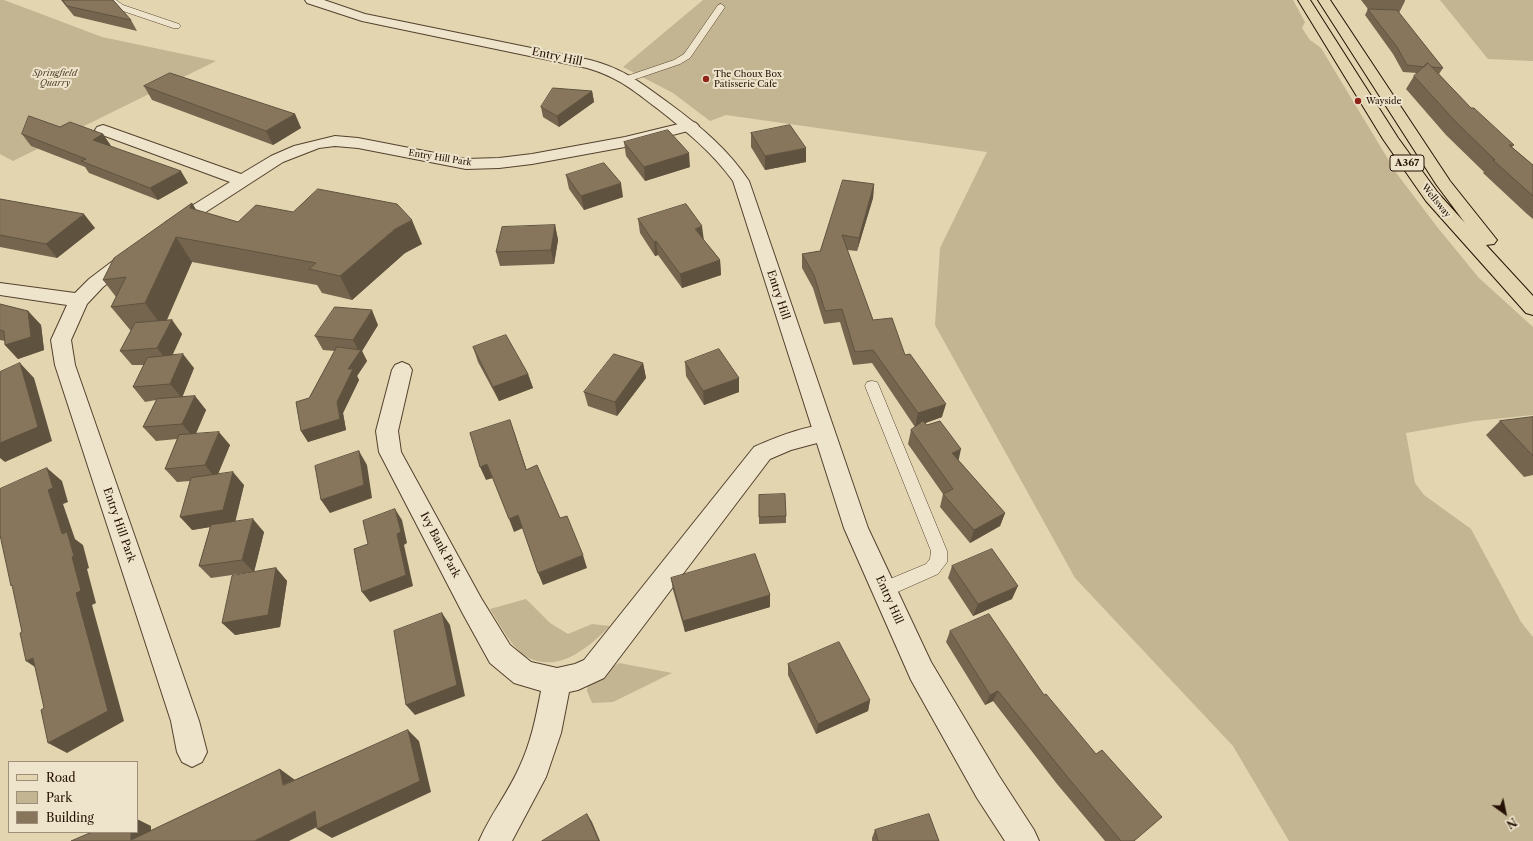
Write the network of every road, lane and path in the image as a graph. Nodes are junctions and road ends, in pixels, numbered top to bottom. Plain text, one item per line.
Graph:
1 (111, 0) edge
2 (311, 0) edge
3 (1304, 0) edge
4 (1324, 0) edge
5 (721, 7) dead end
6 (176, 26) dead end
7 (627, 79) junction
8 (691, 126) junction
9 (103, 130) dead end
10 (244, 181) junction
11 (0, 289) edge
12 (1533, 290) edge
13 (80, 300) junction
14 (1533, 308) edge
15 (402, 370) dead end
16 (872, 386) dead end
17 (824, 433) junction
18 (884, 590) junction
19 (557, 681) junction
20 (192, 752) dead end
21 (495, 841) edge
22 (1023, 841) edge

1 - 6 lane
2 - 7 street, Entry Hill
3 - 14 main road, Wellsway / A367
4 - 12 main road, Wellsway / A367
5 - 7 lane
7 - 8 street, Entry Hill
8 - 10 street, Entry Hill Park
8 - 17 street, Entry Hill
9 - 10 street
10 - 13 street, Entry Hill Park
11 - 13 street
13 - 20 street, Entry Hill Park
15 - 19 street, Ivy Bank Park
16 - 18 lane
17 - 18 street, Entry Hill
17 - 19 street, Ivy Bank Park
18 - 22 street, Entry Hill
19 - 21 street

